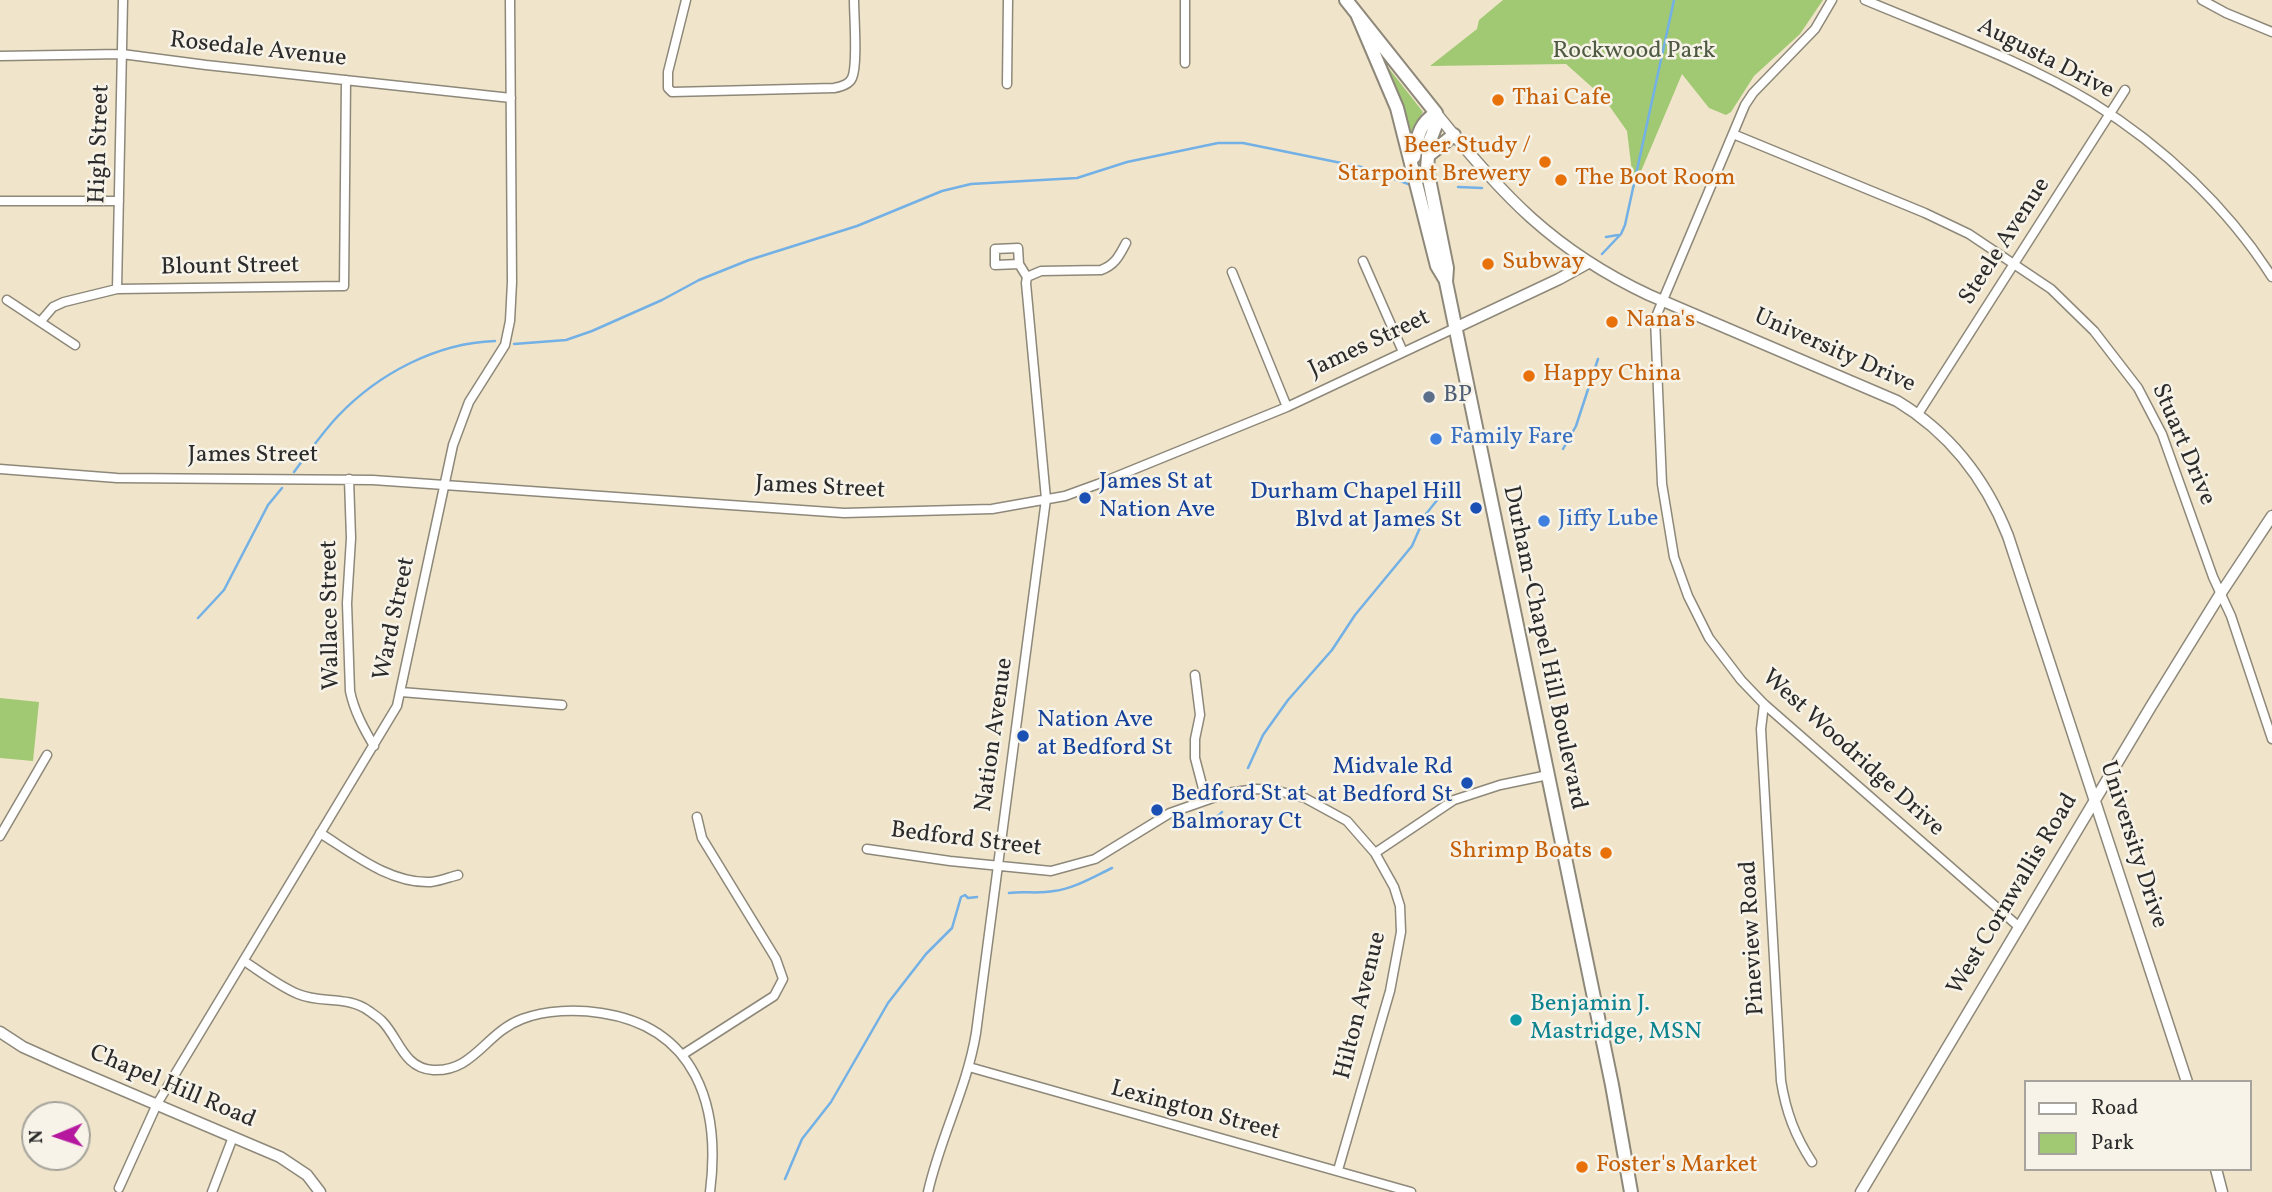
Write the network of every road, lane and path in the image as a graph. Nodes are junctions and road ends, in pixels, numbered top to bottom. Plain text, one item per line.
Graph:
1 (123, 0) edge
2 (510, 0) edge
3 (686, 0) edge
4 (854, 0) edge
5 (1007, 0) edge
6 (1185, 0) edge
7 (1346, 0) edge
8 (1832, 0) edge
9 (1865, 0) edge
10 (2202, 0) edge
11 (1357, 14) junction
12 (2272, 32) edge
13 (122, 54) junction
14 (0, 56) edge
15 (1185, 63) dead end
16 (346, 80) junction
17 (1007, 84) dead end
18 (2125, 90) dead end
19 (511, 98) junction
20 (1436, 113) junction
21 (2109, 114) junction
22 (1733, 134) junction
23 (1454, 135) junction
24 (1430, 153) junction
25 (1413, 166) junction
26 (0, 201) edge
27 (119, 201) junction
28 (1126, 243) dead end
29 (1363, 261) dead end
30 (1588, 263) junction
31 (2015, 263) junction
32 (1019, 264) dead end
33 (1231, 272) dead end
34 (1027, 277) junction
35 (2272, 277) edge
36 (1446, 282) junction
37 (117, 289) junction
38 (6, 300) dead end
39 (1663, 301) junction
40 (41, 321) junction
41 (1455, 328) junction
42 (75, 345) dead end
43 (1403, 352) junction
44 (1287, 407) junction
45 (1919, 414) junction
46 (0, 469) edge
47 (349, 479) junction
48 (444, 485) junction
49 (1046, 499) junction
50 (2272, 516) edge
51 (2221, 593) junction
52 (1195, 675) dead end
53 (401, 692) junction
54 (1764, 704) junction
55 (562, 705) dead end
56 (2272, 739) edge
57 (374, 746) junction
58 (47, 755) dead end
59 (1548, 775) junction
60 (1206, 800) junction
61 (2096, 800) junction
62 (697, 817) dead end
63 (320, 833) junction
64 (0, 836) edge
65 (867, 849) dead end
66 (1375, 853) junction
67 (998, 867) junction
68 (458, 875) dead end
69 (2018, 926) junction
70 (244, 961) junction
71 (0, 1032) edge
72 (682, 1055) junction
73 (969, 1067) junction
74 (2186, 1080) edge
75 (157, 1104) junction
76 (233, 1137) junction
77 (1812, 1162) dead end
78 (1338, 1170) junction
79 (2217, 1171) edge
80 (119, 1188) dead end
81 (212, 1192) edge
82 (320, 1192) edge
83 (710, 1192) edge
84 (928, 1192) edge
85 (1411, 1192) edge
86 (1631, 1192) edge
87 (1861, 1192) edge
88 (2222, 1192) edge

1 - 13 street, High Street
2 - 19 street, Ward Street
3 - 4 street
5 - 17 street
6 - 15 street
7 - 11 main road, University Drive
8 - 22 street, West Woodridge Drive
9 - 21 street, Augusta Drive
10 - 12 street
11 - 20 main road, University Drive
11 - 25 main road
13 - 14 street, Rosedale Avenue
13 - 16 street, Rosedale Avenue
13 - 27 street, High Street
16 - 19 street, Rosedale Avenue
16 - 37 street, Blount Street
18 - 21 street, Steele Avenue
19 - 48 street, Ward Street
20 - 23 street, University Drive
20 - 24 main road, Durham-Chapel Hill Boulevard
20 - 25 main road
21 - 31 street, Steele Avenue
21 - 35 street, Augusta Drive
22 - 31 street, Stuart Drive
22 - 39 street, West Woodridge Drive
23 - 24 main road
23 - 30 street, University Drive
24 - 36 main road, Durham-Chapel Hill Boulevard
25 - 36 main road
26 - 27 street
27 - 37 street, High Street
28 - 34 street
29 - 43 street
30 - 39 street, University Drive
30 - 41 street, James Street
31 - 45 street, Steele Avenue
31 - 51 street, Stuart Drive
32 - 34 street
33 - 44 street
34 - 49 street, Nation Avenue
36 - 41 main road, Durham-Chapel Hill Boulevard
37 - 40 street, Blount Street
38 - 40 street
39 - 45 street, University Drive
39 - 54 street, West Woodridge Drive
40 - 42 street
41 - 43 street, James Street
41 - 59 main road, Durham-Chapel Hill Boulevard
43 - 44 street, James Street
44 - 49 street, James Street
45 - 61 street, University Drive
46 - 47 street, James Street
47 - 48 street, James Street
47 - 57 street, Wallace Street
48 - 49 street, James Street
48 - 53 street, Ward Street
49 - 67 street, Nation Avenue
50 - 51 street, West Cornwallis Road
51 - 56 street, Stuart Drive
51 - 61 street, West Cornwallis Road
52 - 60 street
53 - 55 street
53 - 57 street, Ward Street
54 - 69 street, West Woodridge Drive
54 - 77 street, Pineview Road
57 - 63 street, Ward Street
58 - 64 street
59 - 66 street
59 - 86 main road, Durham-Chapel Hill Boulevard
60 - 66 street, Bedford Street
60 - 67 street, Bedford Street
61 - 69 street, West Cornwallis Road
61 - 74 street, University Drive
62 - 72 street
63 - 68 street
63 - 70 street, Ward Street
65 - 67 street, Bedford Street
66 - 78 street, Hilton Avenue
67 - 73 street, Nation Avenue
69 - 87 street, West Cornwallis Road
70 - 72 street
70 - 75 street, Ward Street
71 - 75 street, Chapel Hill Road
72 - 83 street
73 - 78 street, Lexington Street
73 - 84 street, Nation Avenue
75 - 76 street, Chapel Hill Road
75 - 80 street, Ward Street
76 - 81 street
76 - 82 street, Chapel Hill Road
78 - 85 street, Lexington Street
79 - 88 street

